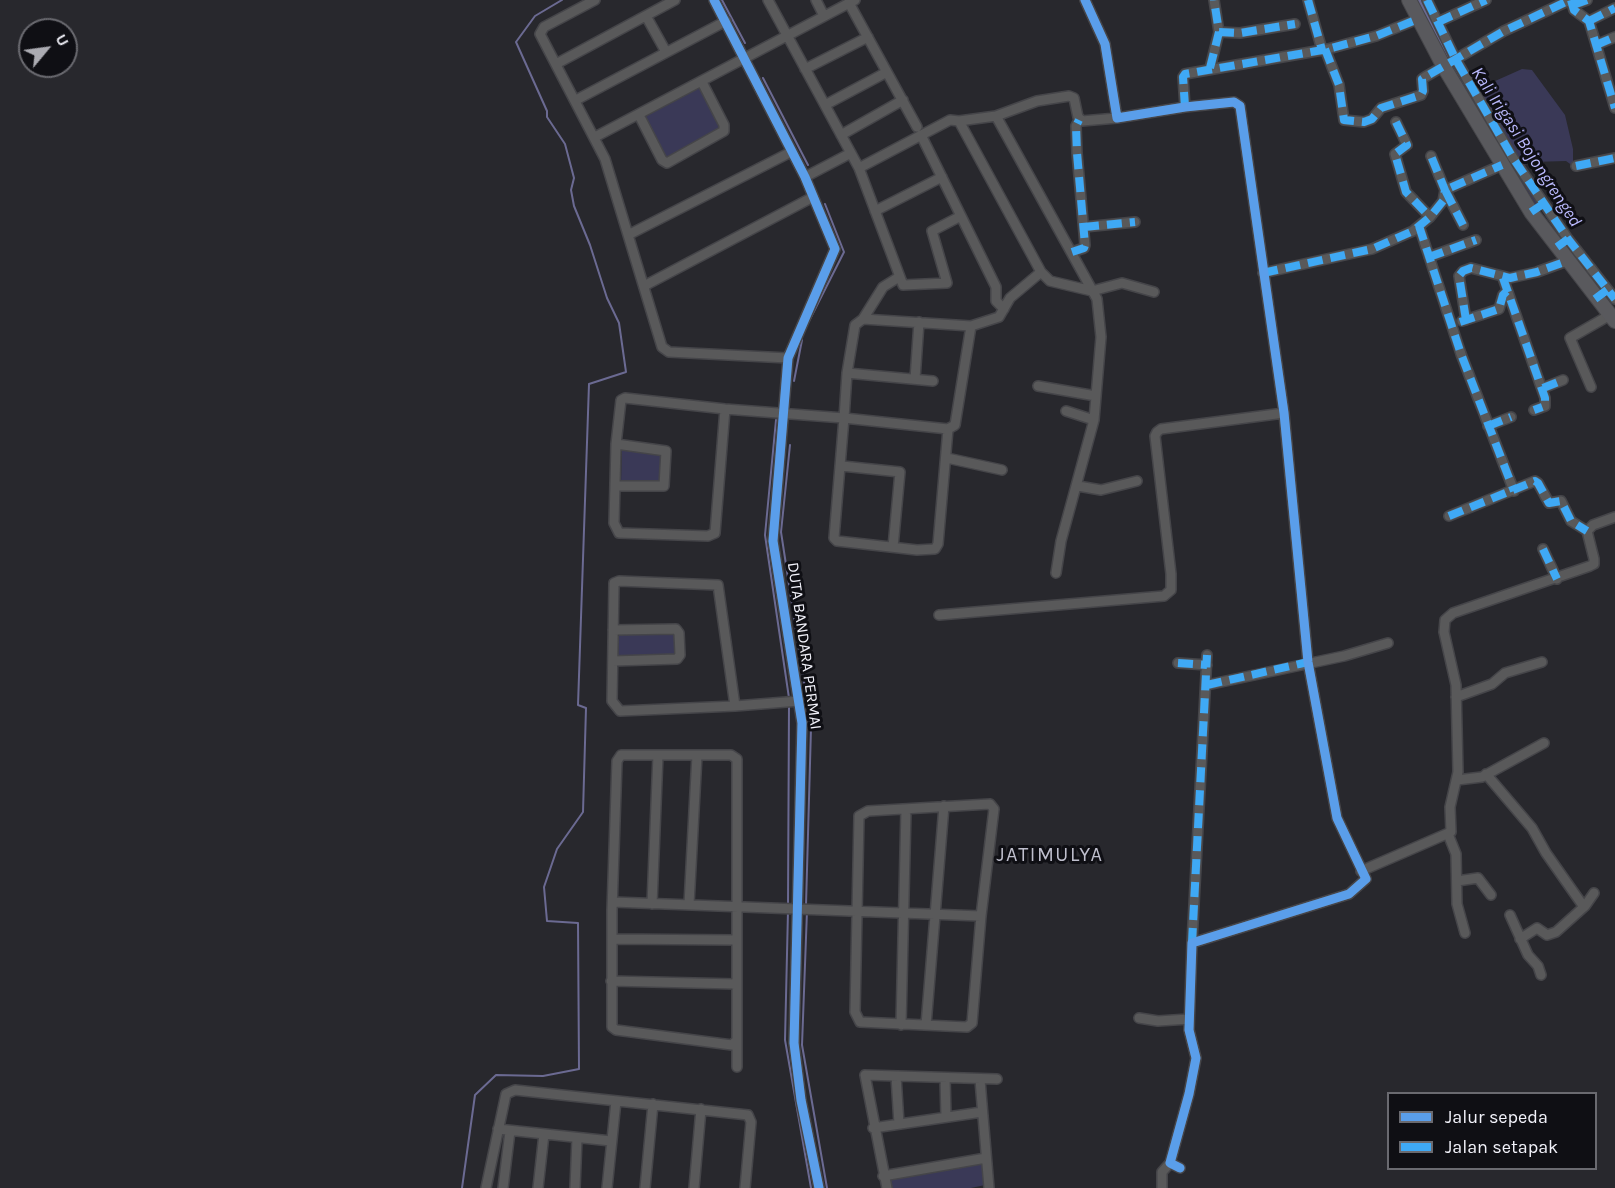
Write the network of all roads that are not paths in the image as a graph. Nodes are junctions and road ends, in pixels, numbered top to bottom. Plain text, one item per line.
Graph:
1 (595, 0) edge
2 (675, 0) edge
3 (714, 0) edge
4 (768, 0) edge
5 (816, 0) edge
6 (1085, 0) edge
7 (1214, 0) edge
8 (1308, 0) edge
9 (1409, 0) edge
10 (1427, 0) edge
11 (1486, 0) edge
12 (1587, 0) edge
13 (852, 2) edge
14 (1571, 2) edge
15 (1615, 8) edge
16 (646, 16) junction
17 (824, 16) junction
18 (1429, 20) junction
19 (726, 21) junction
20 (1589, 21) junction
21 (1295, 24) dead end
22 (1219, 32) junction
23 (788, 37) junction
24 (867, 37) junction
25 (1615, 37) edge
26 (1596, 45) junction
27 (1323, 49) junction
28 (666, 52) junction
29 (745, 60) junction
30 (1450, 63) junction
31 (556, 64) junction
32 (1210, 68) junction
33 (805, 69) junction
34 (887, 72) junction
35 (702, 82) junction
36 (576, 100) junction
37 (903, 100) junction
38 (825, 105) junction
39 (1185, 107) junction
40 (1615, 108) edge
41 (639, 115) junction
42 (996, 116) junction
43 (1117, 118) junction
44 (958, 120) junction
45 (1079, 120) junction
46 (1396, 122) dead end
47 (919, 131) junction
48 (841, 135) junction
49 (595, 137) junction
50 (791, 152) junction
51 (851, 153) junction
52 (1431, 156) dead end
53 (1615, 158) edge
54 (1502, 165) junction
55 (1576, 166) dead end
56 (859, 168) junction
57 (805, 177) junction
58 (942, 177) junction
59 (1445, 190) junction
60 (813, 197) junction
61 (1538, 208) junction
62 (875, 211) junction
63 (961, 216) junction
64 (1430, 217) junction
65 (1135, 222) dead end
66 (1463, 225) dead end
67 (1419, 226) junction
68 (1084, 227) junction
69 (628, 235) junction
70 (1476, 240) dead end
71 (1563, 243) junction
72 (1072, 252) junction
73 (1429, 257) junction
74 (1567, 261) junction
75 (1041, 272) junction
76 (1263, 273) junction
77 (899, 277) junction
78 (1503, 278) junction
79 (1615, 281) edge
80 (644, 286) junction
81 (1092, 291) junction
82 (1508, 291) junction
83 (1154, 292) dead end
84 (1602, 293) junction
85 (1615, 299) edge
86 (1004, 309) junction
87 (1612, 318) edge
88 (863, 319) junction
89 (1466, 320) junction
90 (919, 322) junction
91 (1452, 325) junction
92 (970, 326) junction
93 (788, 358) junction
94 (847, 373) junction
95 (915, 379) junction
96 (1563, 380) dead end
97 (933, 381) dead end
98 (1038, 386) dead end
99 (1591, 387) dead end
100 (1543, 388) junction
101 (1096, 396) junction
102 (724, 409) junction
103 (1534, 410) dead end
104 (1066, 411) dead end
105 (785, 412) junction
106 (1284, 413) junction
107 (1511, 417) dead end
108 (844, 418) junction
109 (1095, 420) junction
110 (1488, 426) junction
111 (948, 429) junction
112 (616, 444) junction
113 (947, 458) junction
114 (842, 466) junction
115 (1002, 470) dead end
116 (1137, 481) dead end
117 (615, 486) junction
118 (1078, 486) junction
119 (1514, 491) junction
120 (1449, 516) dead end
121 (1615, 517) edge
122 (1587, 531) junction
123 (893, 547) junction
124 (1542, 549) dead end
125 (1056, 573) dead end
126 (1557, 579) junction
127 (939, 615) dead end
128 (613, 630) junction
129 (1388, 643) dead end
130 (1207, 655) dead end
131 (613, 660) junction
132 (1308, 662) junction
133 (1542, 662) dead end
134 (1178, 663) dead end
135 (1207, 665) junction
136 (1207, 685) junction
137 (1456, 697) junction
138 (796, 701) junction
139 (735, 706) junction
140 (1544, 743) dead end
141 (658, 755) junction
142 (697, 755) junction
143 (1486, 774) junction
144 (1457, 780) junction
145 (944, 806) junction
146 (906, 809) junction
147 (1448, 834) junction
148 (1361, 871) junction
149 (1457, 881) junction
150 (1594, 892) dead end
151 (1491, 895) dead end
152 (612, 902) junction
153 (652, 904) junction
154 (689, 904) junction
155 (737, 906) junction
156 (1584, 907) junction
157 (798, 908) junction
158 (857, 910) junction
159 (905, 912) junction
160 (934, 913) junction
161 (1510, 915) dead end
162 (981, 916) junction
163 (1465, 933) dead end
164 (612, 939) junction
165 (1520, 939) junction
166 (736, 940) junction
167 (1192, 943) junction
168 (1541, 975) dead end
169 (612, 981) junction
170 (736, 984) junction
171 (1139, 1018) dead end
172 (1189, 1019) junction
173 (901, 1025) junction
174 (926, 1025) junction
175 (735, 1042) junction
176 (737, 1067) dead end
177 (896, 1076) junction
178 (945, 1078) junction
179 (997, 1079) dead end
180 (980, 1080) junction
181 (616, 1101) junction
182 (653, 1104) junction
183 (701, 1109) junction
184 (982, 1112) junction
185 (946, 1117) junction
186 (900, 1124) junction
187 (873, 1128) junction
188 (498, 1129) junction
189 (510, 1131) junction
190 (544, 1134) junction
191 (578, 1138) junction
192 (611, 1141) junction
193 (986, 1158) junction
194 (1170, 1163) junction
195 (1180, 1168) dead end
196 (884, 1176) junction
197 (486, 1188) edge
198 (503, 1188) edge
199 (538, 1188) edge
200 (574, 1188) edge
201 (607, 1188) edge
202 (645, 1188) edge
203 (694, 1188) edge
204 (745, 1188) edge
205 (819, 1188) edge
206 (887, 1188) edge
207 (989, 1188) edge
208 (1162, 1188) edge

1 - 31 street
2 - 16 street
3 - 19 street, DUTA BANDARA PERMAI
4 - 23 street
5 - 17 street
6 - 43 street
7 - 22 street
8 - 27 street
9 - 18 main road
10 - 18 street
11 - 18 street
12 - 14 street
13 - 17 street
13 - 24 street
14 - 20 street
14 - 30 street
15 - 20 street
16 - 28 street
16 - 31 street
17 - 23 street
18 - 27 street
18 - 30 main road
19 - 28 street
19 - 29 street, DUTA BANDARA PERMAI
20 - 26 street
21 - 22 street
22 - 32 street
23 - 29 street
23 - 33 street
24 - 33 street
24 - 34 street
25 - 26 street
26 - 40 street
27 - 30 street
27 - 32 street
28 - 36 street
29 - 35 street
29 - 50 street, DUTA BANDARA PERMAI
30 - 54 main road
30 - 61 street
31 - 36 street
32 - 39 street
33 - 38 street
34 - 37 street
34 - 38 street
35 - 41 street
35 - 41 street
36 - 49 street
37 - 47 street
37 - 48 street
38 - 48 street
39 - 43 street
39 - 76 street
41 - 49 street
42 - 44 street
42 - 45 street
42 - 72 street
43 - 45 street
44 - 47 street
44 - 75 street
45 - 68 street
46 - 64 street
47 - 56 street
47 - 58 street
48 - 51 street
49 - 69 street
50 - 57 street, DUTA BANDARA PERMAI
50 - 69 street
51 - 56 street
51 - 57 street
52 - 59 street
53 - 55 street
54 - 59 street
54 - 61 main road
56 - 62 street
57 - 60 street, DUTA BANDARA PERMAI
58 - 62 street
58 - 63 street
59 - 64 street
59 - 66 street
60 - 80 street
60 - 93 street, DUTA BANDARA PERMAI
61 - 71 main road
62 - 77 street
63 - 77 street
63 - 86 street
64 - 67 street
65 - 68 street
67 - 73 street
67 - 76 street
68 - 72 street
69 - 80 street
70 - 73 street
71 - 74 main road
71 - 84 street
72 - 81 street
73 - 91 street
74 - 78 street
74 - 84 main road
75 - 81 street
75 - 86 street
76 - 106 street
77 - 88 street
78 - 82 street
78 - 89 street
79 - 84 street
80 - 93 street
81 - 83 street
81 - 101 street
82 - 89 street
82 - 100 street
84 - 85 street
84 - 87 main road
86 - 92 street
87 - 99 street
88 - 90 street
88 - 94 street
89 - 91 street
90 - 92 street
90 - 95 street
91 - 110 street
92 - 111 street
93 - 105 street, DUTA BANDARA PERMAI
94 - 95 street
94 - 108 street
95 - 97 street
96 - 100 street
98 - 101 street
100 - 103 street
101 - 109 street
102 - 105 street
102 - 112 street
102 - 117 street
104 - 109 street
105 - 108 street
105 - 138 street, DUTA BANDARA PERMAI
106 - 127 street
106 - 132 street
107 - 110 street
108 - 111 street
108 - 114 street
109 - 118 street
110 - 119 street
111 - 113 street
112 - 117 street
112 - 117 street
113 - 115 street
113 - 123 street
114 - 123 street
114 - 123 street
116 - 118 street
118 - 125 street
119 - 120 street
119 - 122 street
121 - 122 street
122 - 126 street
124 - 126 street
126 - 137 street
128 - 131 street
128 - 131 street
128 - 139 street
129 - 132 street
130 - 135 street
131 - 139 street
132 - 136 street
132 - 148 street
133 - 137 street
134 - 135 street
135 - 136 street
136 - 167 street
137 - 144 street
138 - 139 street
138 - 157 street, DUTA BANDARA PERMAI
140 - 143 street
141 - 142 street
141 - 152 street
141 - 153 street
142 - 154 street
142 - 155 street
143 - 144 street
143 - 156 street
144 - 147 street
145 - 146 street
145 - 160 street
145 - 162 street
146 - 158 street
146 - 159 street
147 - 148 street
147 - 149 street
148 - 167 street
149 - 151 street
149 - 163 street
150 - 156 street
152 - 153 street
152 - 164 street
153 - 154 street
154 - 155 street
155 - 157 street
155 - 166 street
156 - 165 street
157 - 158 street
157 - 205 street, DUTA BANDARA PERMAI
158 - 159 street
158 - 173 street
159 - 160 street
159 - 173 street
160 - 162 street
160 - 174 street
161 - 165 street
162 - 174 street
164 - 166 street
164 - 169 street
165 - 168 street
166 - 170 street
167 - 172 street
169 - 170 street
169 - 175 street
170 - 175 street
171 - 172 street
172 - 194 street
173 - 174 street
175 - 176 street
177 - 178 street
177 - 186 street
177 - 187 street
178 - 180 street
178 - 185 street
179 - 180 street
180 - 184 street
181 - 182 street
181 - 188 street
181 - 192 street
182 - 183 street
182 - 202 street
183 - 203 street
183 - 204 street
184 - 185 street
184 - 193 street
185 - 186 street
186 - 187 street
187 - 196 street
188 - 189 street
188 - 197 street
189 - 190 street
189 - 198 street
190 - 191 street
190 - 199 street
191 - 192 street
191 - 200 street
192 - 201 street
193 - 196 street
193 - 207 street
194 - 195 street
194 - 208 street
196 - 206 street

